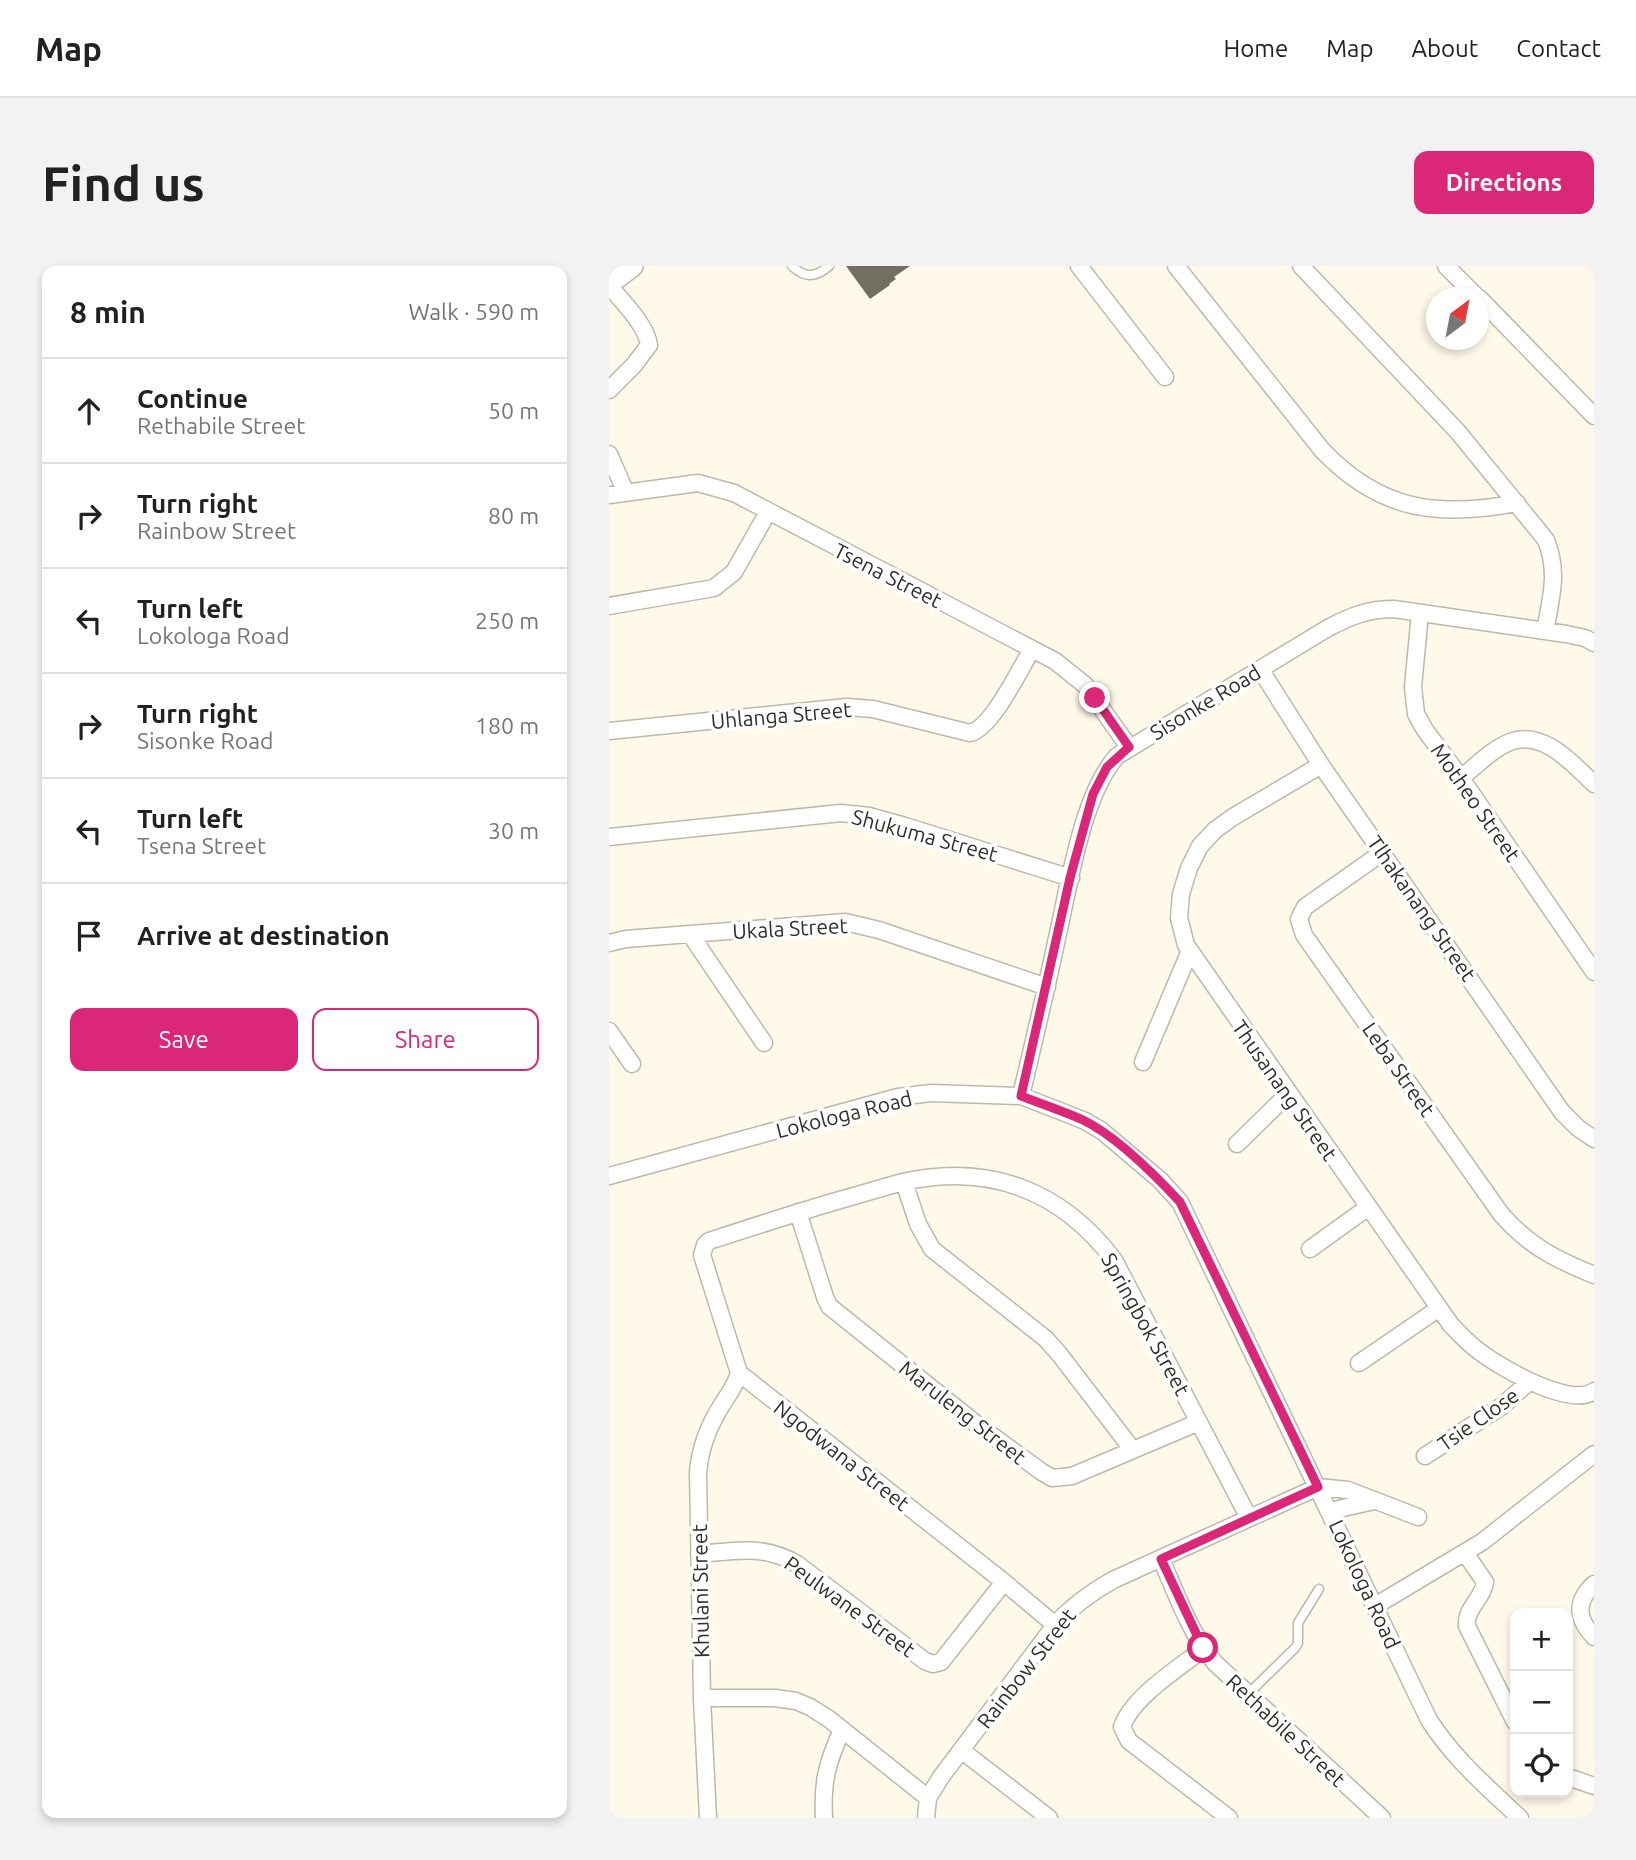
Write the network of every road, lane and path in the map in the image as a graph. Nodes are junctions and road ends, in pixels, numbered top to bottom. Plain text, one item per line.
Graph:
1 (632, 266) edge
2 (792, 266) edge
3 (829, 266) edge
4 (1079, 266) edge
5 (1176, 266) edge
6 (1301, 266) edge
7 (1446, 266) edge
8 (609, 284) edge
9 (1467, 287) edge
10 (1489, 309) edge
11 (1165, 377) dead end
12 (609, 390) edge
13 (1594, 416) edge
14 (609, 454) edge
15 (627, 493) junction
16 (609, 495) edge
17 (1517, 503) junction
18 (768, 512) junction
19 (609, 606) edge
20 (1420, 613) junction
21 (1545, 631) junction
22 (1594, 643) edge
23 (1032, 649) junction
24 (1260, 669) junction
25 (609, 732) edge
26 (1129, 747) junction
27 (1321, 765) junction
28 (1461, 778) junction
29 (1594, 784) edge
30 (609, 837) edge
31 (1383, 852) junction
32 (1070, 878) junction
33 (689, 934) junction
34 (609, 943) edge
35 (1189, 953) junction
36 (1594, 972) edge
37 (1047, 987) junction
38 (609, 1031) edge
39 (764, 1043) dead end
40 (1143, 1062) dead end
41 (632, 1063) dead end
42 (1288, 1094) junction
43 (1021, 1096) junction
44 (1594, 1139) edge
45 (1237, 1144) dead end
46 (609, 1176) edge
47 (904, 1182) junction
48 (1367, 1208) junction
49 (798, 1212) junction
50 (1310, 1249) dead end
51 (1594, 1275) edge
52 (1439, 1309) junction
53 (1359, 1363) dead end
54 (739, 1373) junction
55 (1530, 1381) junction
56 (1594, 1391) edge
57 (1199, 1422) junction
58 (1132, 1449) junction
59 (1594, 1454) edge
60 (1425, 1456) dead end
61 (1318, 1487) junction
62 (1374, 1501) junction
63 (1330, 1511) junction
64 (1418, 1517) dead end
65 (1249, 1518) junction
66 (1465, 1553) junction
67 (698, 1554) junction
68 (1161, 1559) junction
69 (1004, 1582) junction
70 (1594, 1584) edge
71 (1319, 1589) dead end
72 (1375, 1606) junction
73 (1055, 1625) junction
74 (1594, 1637) edge
75 (1203, 1648) junction
76 (1247, 1695) junction
77 (702, 1698) junction
78 (1510, 1712) edge
79 (842, 1730) junction
80 (961, 1750) junction
81 (1573, 1779) edge
82 (1594, 1786) edge
83 (928, 1798) junction
84 (708, 1818) edge
85 (824, 1818) edge
86 (926, 1818) edge
87 (1049, 1818) edge
88 (1229, 1818) edge
89 (1382, 1818) edge
90 (1520, 1818) edge

1 - 8 street
2 - 3 lane
4 - 11 street
5 - 17 street
6 - 17 street
7 - 9 street
8 - 12 street
10 - 13 street
14 - 15 street
15 - 16 street, Tsena Street
15 - 18 street, Tsena Street
17 - 21 street
18 - 19 street
18 - 23 street, Tsena Street
20 - 21 street, Sisonke Road
20 - 24 street, Sisonke Road
20 - 28 street, Motheo Street
21 - 22 street, Sisonke Road
23 - 25 street, Uhlanga Street
23 - 26 street, Tsena Street
24 - 26 street, Sisonke Road
24 - 27 street, Tlhakanang Street
26 - 32 street, Sisonke Road
27 - 31 street, Tlhakanang Street
27 - 35 street, Thusanang Street
28 - 29 street
28 - 36 street, Motheo Street
30 - 32 street, Shukuma Street
31 - 44 street, Tlhakanang Street
31 - 51 street, Leba Street
32 - 37 street, Sisonke Road
33 - 34 street, Ukala Street
33 - 37 street, Ukala Street
33 - 39 street
35 - 40 street
35 - 42 street, Thusanang Street
37 - 43 street, Sisonke Road
38 - 41 street
42 - 45 street
42 - 48 street, Thusanang Street
43 - 46 street, Lokologa Road
43 - 61 street, Lokologa Road
47 - 49 street, Springbok Street
47 - 57 street, Springbok Street
47 - 58 street
48 - 50 street
48 - 52 street, Thusanang Street
49 - 54 street, Springbok Street
49 - 58 street, Maruleng Street
52 - 53 street
52 - 55 street, Thusanang Street
54 - 67 street, Khulani Street
54 - 69 street, Ngodwana Street
55 - 56 street, Thusanang Street
55 - 60 street, Tsie Close
57 - 58 street, Maruleng Street
57 - 65 street, Springbok Street
59 - 66 street
61 - 62 street
61 - 63 street, Lokologa Road
61 - 65 street, Rainbow Street
62 - 63 street
62 - 64 street
63 - 72 street, Lokologa Road
65 - 68 street, Rainbow Street
66 - 72 street
66 - 78 street
67 - 69 street, Peulwane Street
67 - 77 street, Khulani Street
68 - 73 street, Rainbow Street
68 - 75 street, Rethabile Street
69 - 73 street, Ngodwana Street
70 - 74 street
71 - 76 lane
72 - 90 street, Lokologa Road
73 - 80 street, Rainbow Street
75 - 76 street, Rethabile Street
75 - 88 street
76 - 89 street, Rethabile Street
77 - 79 street
77 - 84 street, Khulani Street
79 - 83 street
79 - 85 street
80 - 83 street, Rainbow Street
80 - 87 street
81 - 82 street
83 - 86 street, Rainbow Street

